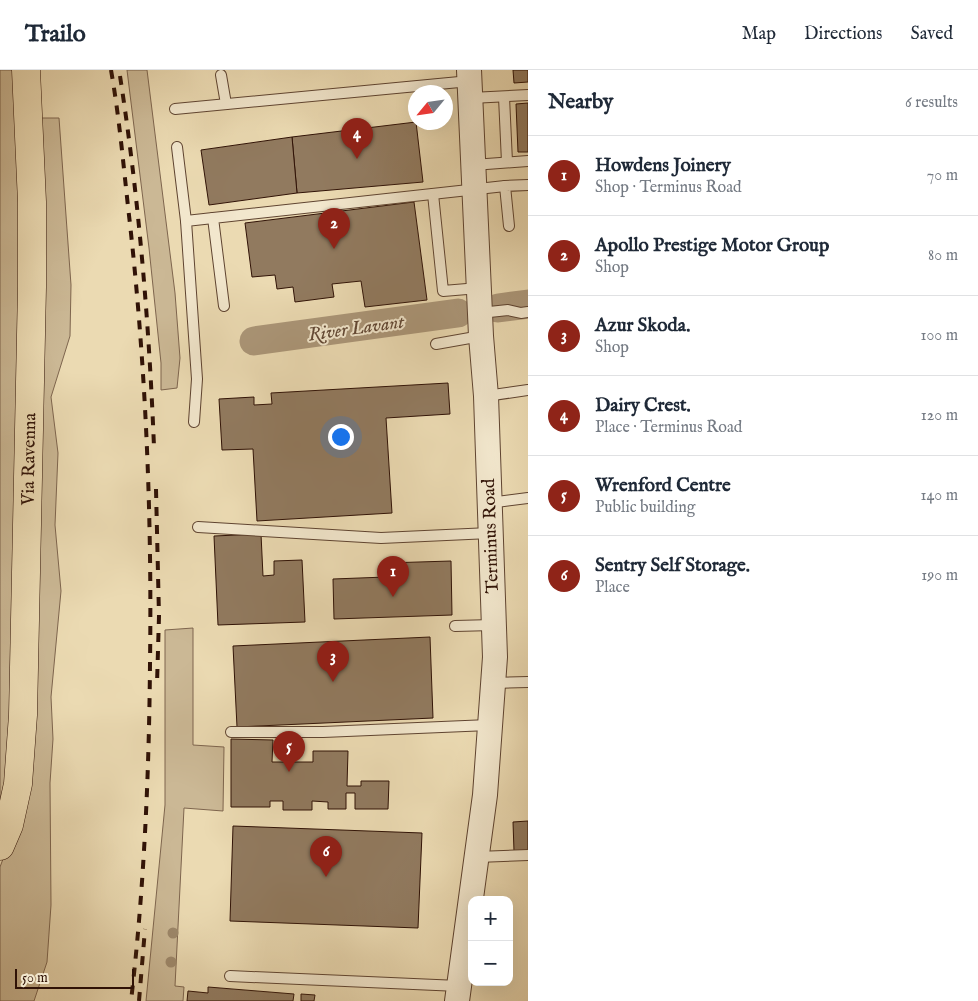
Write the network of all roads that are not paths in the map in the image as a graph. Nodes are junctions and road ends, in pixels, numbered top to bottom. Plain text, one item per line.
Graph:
1 (26, 70) edge
2 (221, 75) dead end
3 (470, 83) edge
4 (528, 95) edge
5 (504, 96) junction
6 (226, 104) junction
7 (175, 109) dead end
8 (177, 147) dead end
9 (528, 161) edge
10 (507, 162) junction
11 (473, 164) junction
12 (528, 185) edge
13 (505, 186) junction
14 (475, 189) junction
15 (434, 194) junction
16 (213, 218) junction
17 (186, 221) junction
18 (509, 226) dead end
19 (479, 288) junction
20 (224, 306) dead end
21 (528, 312) edge
22 (480, 313) junction
23 (481, 336) junction
24 (436, 344) dead end
25 (528, 390) edge
26 (486, 396) junction
27 (194, 422) dead end
28 (528, 498) edge
29 (488, 503) junction
30 (198, 528) dead end
31 (490, 533) junction
32 (493, 625) junction
33 (456, 626) dead end
34 (528, 682) edge
35 (492, 683) junction
36 (489, 725) junction
37 (231, 732) dead end
38 (0, 846) edge
39 (528, 855) edge
40 (476, 857) junction
41 (230, 976) dead end
42 (458, 994) edge

1 - 38 main road, Via Ravenna
2 - 6 lane
3 - 5 lane
3 - 6 lane
3 - 11 street, Terminus Road
4 - 5 lane
5 - 10 lane
6 - 7 lane
8 - 17 lane
9 - 10 lane
10 - 11 lane
11 - 14 street, Terminus Road
12 - 13 lane
13 - 14 lane
13 - 18 lane
14 - 15 lane
14 - 19 street, Terminus Road
15 - 16 lane
15 - 19 lane
16 - 17 lane
16 - 20 lane
17 - 27 lane
19 - 22 street, Terminus Road
21 - 22 lane
22 - 23 street, Terminus Road
23 - 24 lane
23 - 26 street, Terminus Road
25 - 26 lane
26 - 29 street, Terminus Road
28 - 29 lane
29 - 31 street, Terminus Road
30 - 31 lane
31 - 32 street, Terminus Road
32 - 33 lane
32 - 35 street, Terminus Road
34 - 35 lane
35 - 36 street, Terminus Road
36 - 37 lane
36 - 40 street, Terminus Road
39 - 40 lane
40 - 42 street, Terminus Road
41 - 42 lane

